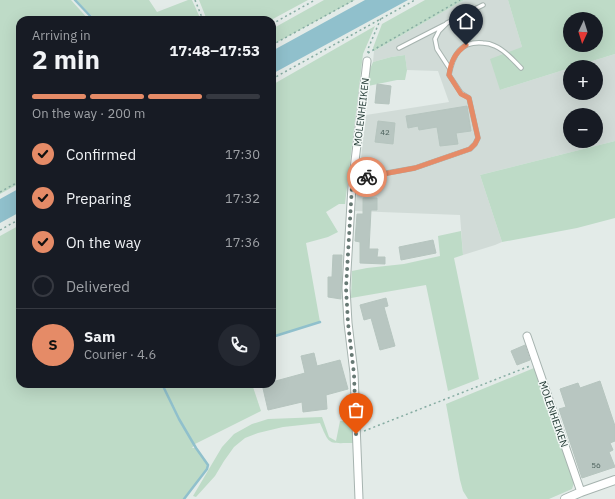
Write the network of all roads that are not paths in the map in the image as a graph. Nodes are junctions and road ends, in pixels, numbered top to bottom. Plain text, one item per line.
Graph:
1 (482, 5) dead end
2 (447, 23) junction
3 (399, 48) dead end
4 (367, 61) dead end
5 (521, 68) dead end
6 (450, 69) junction
7 (352, 186) junction
8 (527, 336) dead end
9 (615, 480) edge
10 (581, 492) junction
11 (359, 499) edge
12 (565, 499) edge

1 - 2 lane
2 - 3 lane
2 - 6 lane
4 - 7 street, MOLENHEIKEN
5 - 6 lane
6 - 7 lane
7 - 11 street, MOLENHEIKEN
8 - 10 street, MOLENHEIKEN
9 - 10 street
10 - 12 street

